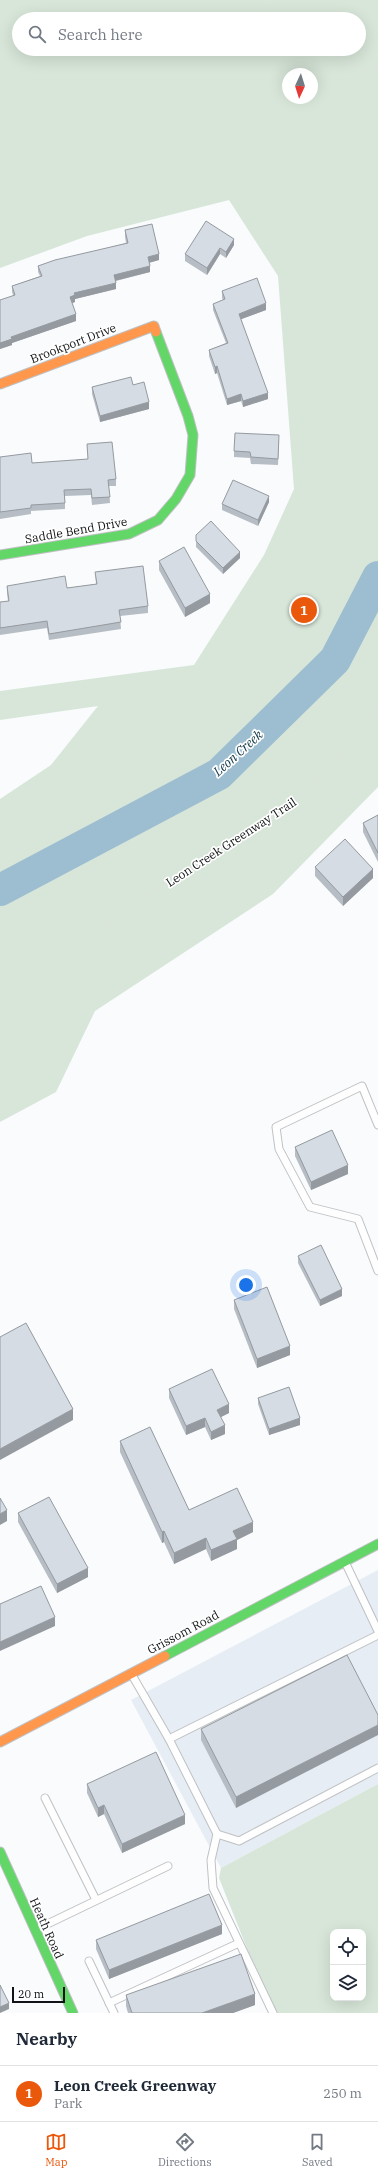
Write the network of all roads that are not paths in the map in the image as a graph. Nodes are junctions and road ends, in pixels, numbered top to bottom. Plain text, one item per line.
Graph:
1 (154, 326) joint
2 (0, 384) edge
3 (0, 555) edge
4 (378, 1125) edge
5 (378, 1271) edge
6 (378, 1544) edge
7 (345, 1561) junction
8 (378, 1631) edge
9 (378, 1635) edge
10 (131, 1673) junction
11 (169, 1740) junction
12 (0, 1742) edge
13 (378, 1768) edge
14 (46, 1798) dead end
15 (217, 1834) junction
16 (0, 1852) edge
17 (168, 1866) dead end
18 (96, 1900) junction
19 (35, 1930) junction
20 (239, 1943) junction
21 (89, 1961) dead end
22 (109, 2003) junction
23 (73, 2013) edge
24 (114, 2013) edge
25 (272, 2013) edge

1 - 2 street, Brookport Drive
1 - 3 street, Saddle Bend Drive
4 - 5 lane
6 - 7 street, Grissom Road
7 - 8 lane
7 - 10 street, Grissom Road
9 - 11 lane
10 - 11 lane
10 - 12 street, Grissom Road
11 - 15 lane
13 - 15 lane
14 - 18 lane
15 - 20 lane
16 - 19 street, Heath Road
17 - 18 lane
18 - 19 lane
19 - 23 street, Heath Road
20 - 22 lane
20 - 25 lane
21 - 22 lane
22 - 24 lane

